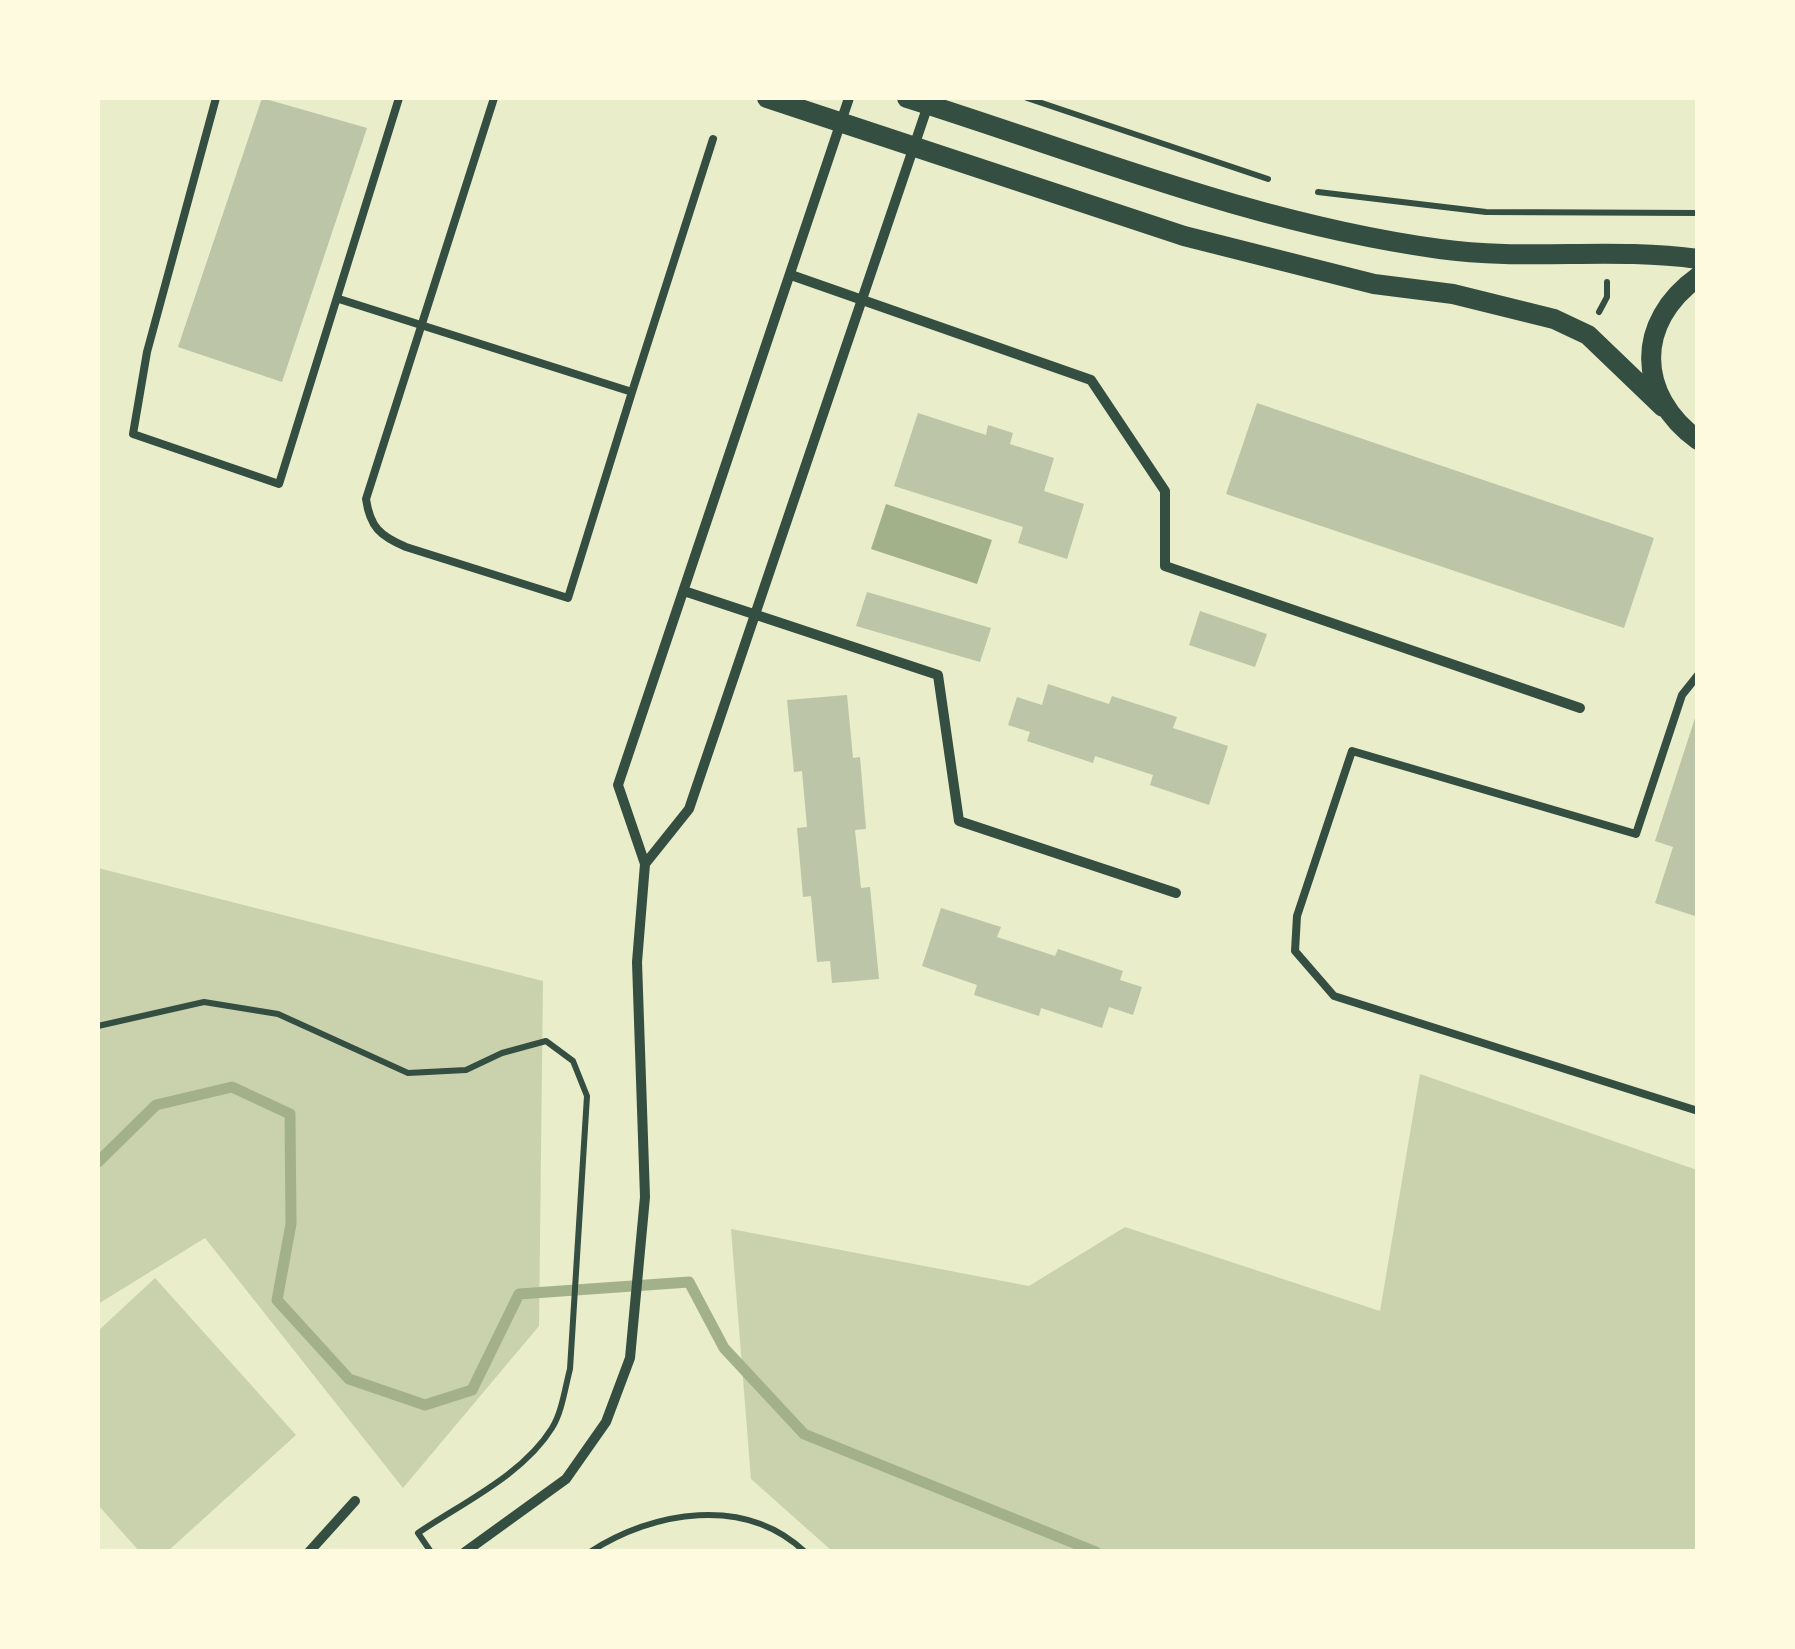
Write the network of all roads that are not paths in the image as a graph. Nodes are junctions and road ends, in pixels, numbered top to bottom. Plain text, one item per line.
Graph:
1 (216, 98) edge
2 (400, 98) edge
3 (494, 98) edge
4 (767, 98) edge
5 (850, 98) edge
6 (906, 98) edge
7 (928, 104) junction
8 (842, 122) junction
9 (713, 139) dead end
10 (914, 146) junction
11 (1698, 259) edge
12 (791, 274) junction
13 (1698, 277) edge
14 (338, 300) junction
15 (862, 301) junction
16 (419, 324) junction
17 (632, 392) junction
18 (1663, 407) junction
19 (1698, 440) edge
20 (684, 591) junction
21 (756, 614) junction
22 (1698, 675) edge
23 (1580, 708) dead end
24 (645, 864) junction
25 (1176, 893) dead end
26 (1698, 1111) edge
27 (355, 1502) dead end
28 (309, 1552) edge
29 (465, 1552) edge

1 - 14 lane
2 - 14 lane
3 - 16 lane
4 - 8 main road
5 - 8 street
6 - 7 main road
7 - 10 street
7 - 11 main road
8 - 10 main road
8 - 12 street
9 - 17 lane
10 - 15 street
10 - 18 main road
12 - 15 street
12 - 20 street
13 - 18 main road
14 - 16 lane
15 - 21 street
15 - 23 street
16 - 17 lane
16 - 17 lane
18 - 19 main road
20 - 21 street
20 - 24 street
21 - 24 street
21 - 25 street
22 - 26 lane
24 - 29 street
27 - 28 street

